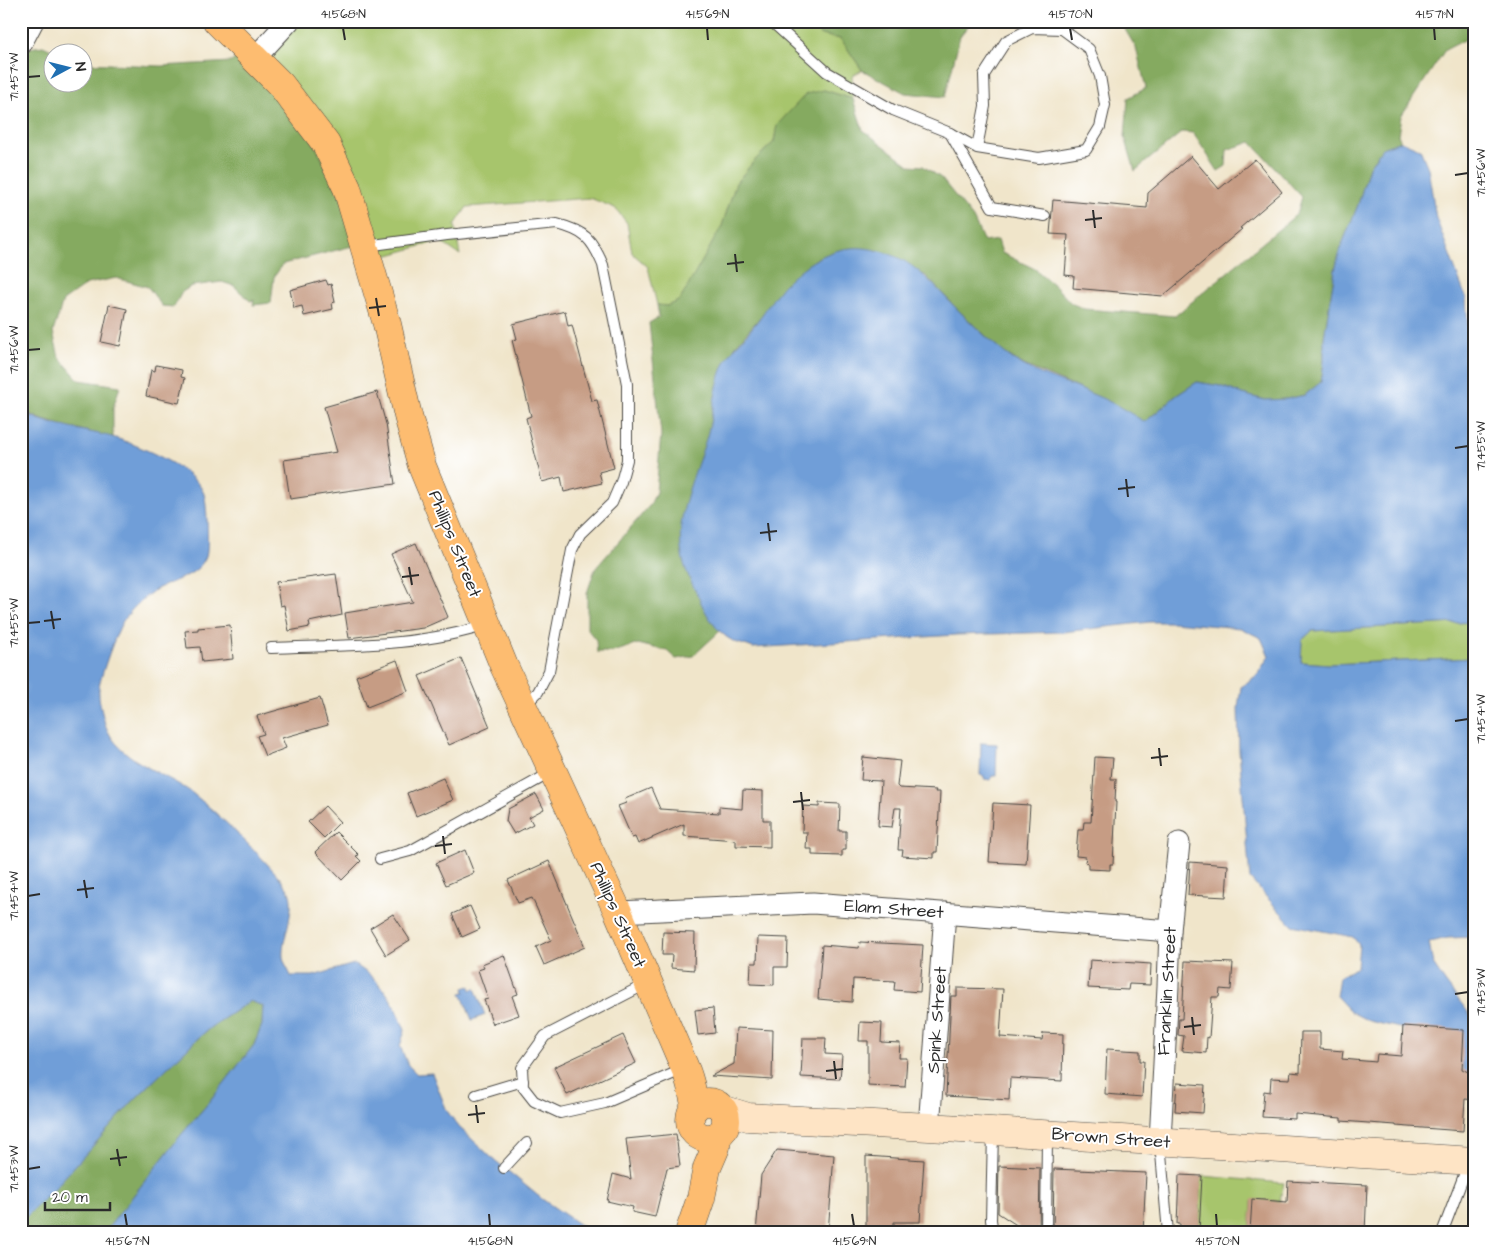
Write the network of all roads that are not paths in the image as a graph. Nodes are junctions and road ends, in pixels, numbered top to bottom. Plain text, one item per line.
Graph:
1 (33, 21) edge
2 (217, 21) edge
3 (289, 21) edge
4 (771, 21) edge
5 (21, 44) edge
6 (254, 59) junction
7 (950, 132) junction
8 (977, 148) junction
9 (1045, 216) dead end
10 (364, 247) junction
11 (488, 625) junction
12 (271, 648) dead end
13 (523, 707) junction
14 (553, 771) junction
15 (1179, 843) dead end
16 (380, 859) dead end
17 (618, 912) junction
18 (945, 912) junction
19 (1170, 931) junction
20 (648, 983) junction
21 (688, 1074) junction
22 (523, 1081) junction
23 (476, 1095) dead end
24 (717, 1119) junction
25 (929, 1126) junction
26 (993, 1131) junction
27 (1047, 1134) junction
28 (1160, 1140) junction
29 (527, 1143) dead end
30 (1471, 1161) edge
31 (504, 1168) dead end
32 (689, 1233) edge
33 (993, 1233) edge
34 (1046, 1233) edge
35 (1168, 1233) edge
36 (1442, 1233) edge

1 - 5 street
2 - 6 main road, Phillips Street
3 - 6 street
4 - 7 lane
6 - 10 main road, Phillips Street
7 - 8 lane
7 - 9 lane
8 - 8 lane
10 - 11 main road, Phillips Street
10 - 13 lane
11 - 12 lane
11 - 13 main road, Phillips Street
13 - 14 main road, Phillips Street
14 - 16 lane
14 - 17 main road, Phillips Street
15 - 19 street, Franklin Street
17 - 18 street, Elam Street
17 - 20 main road, Phillips Street
18 - 19 street, Elam Street
18 - 25 street, Spink Street
19 - 28 street, Franklin Street
20 - 21 main road, Phillips Street
20 - 22 lane
21 - 22 lane
21 - 24 main road, Phillips Street
22 - 23 lane
24 - 25 main road, Brown Street
24 - 32 main road
25 - 26 main road, Brown Street
26 - 27 main road, Brown Street
26 - 33 lane
27 - 28 main road, Brown Street
27 - 34 lane
28 - 30 main road, Brown Street
28 - 35 lane
29 - 31 lane
30 - 36 lane

